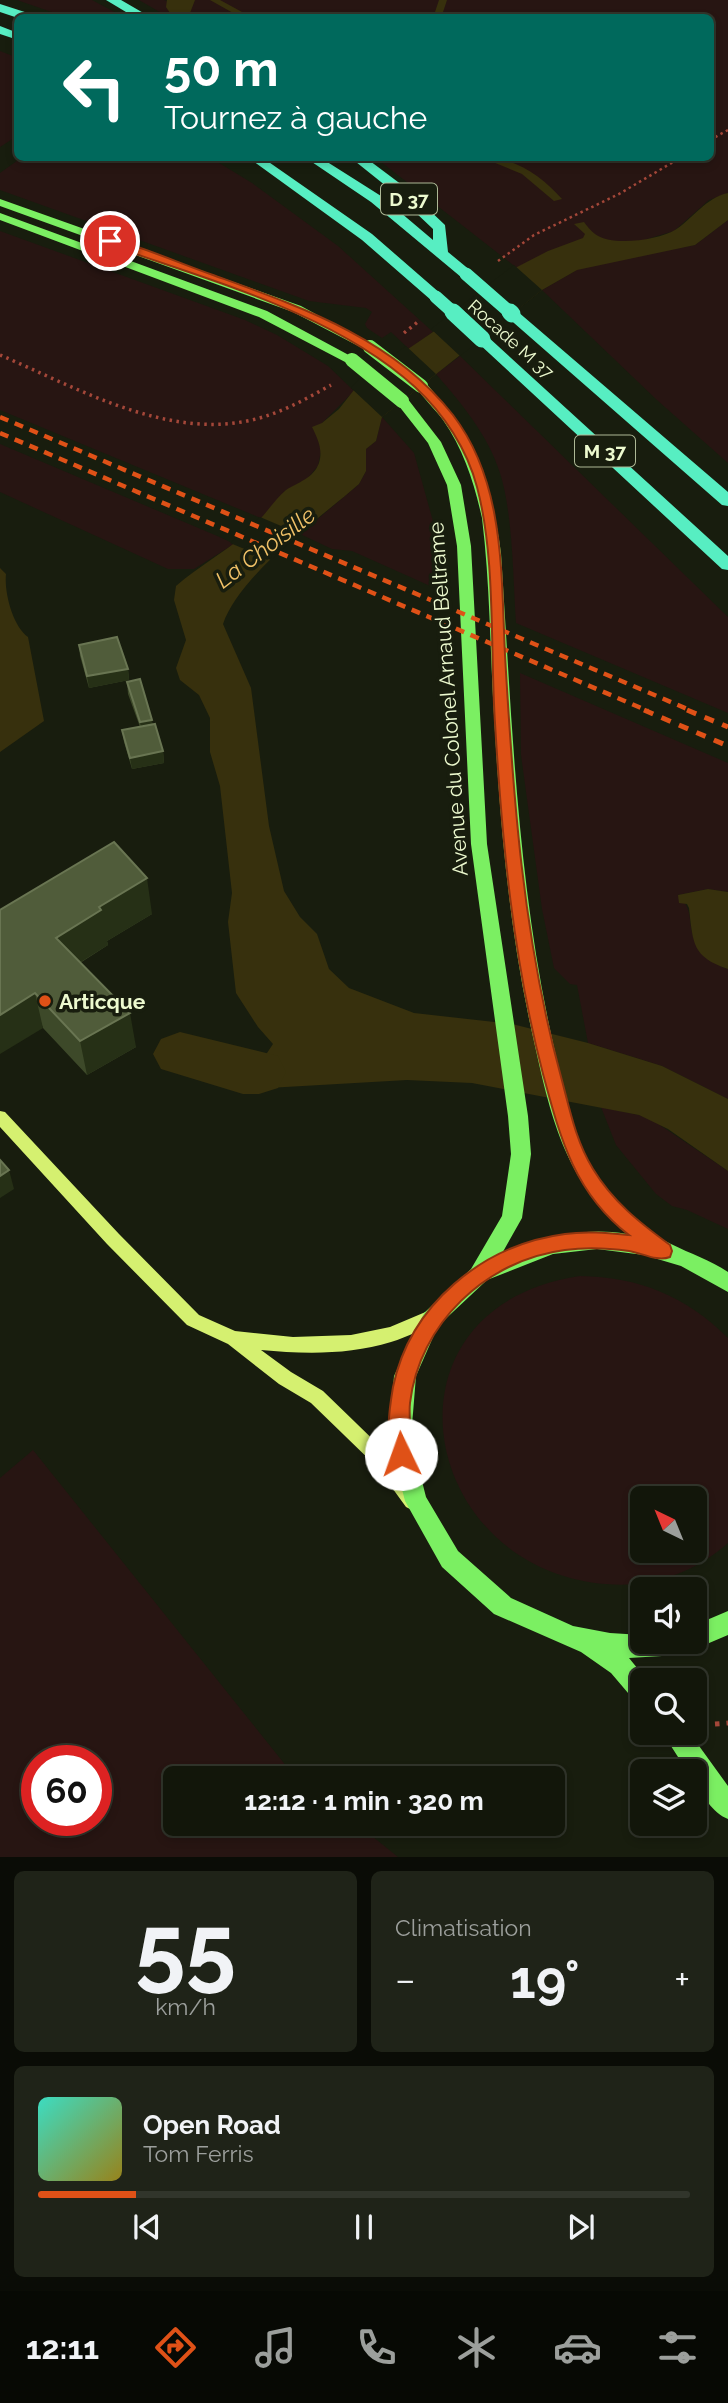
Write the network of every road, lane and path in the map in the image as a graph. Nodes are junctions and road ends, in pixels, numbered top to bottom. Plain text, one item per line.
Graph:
1 (112, 0) edge
2 (0, 8) edge
3 (18, 14) edge
4 (138, 14) edge
5 (258, 161) edge
6 (318, 161) edge
7 (362, 161) edge
8 (0, 202) edge
9 (0, 216) edge
10 (441, 251) junction
11 (728, 501) edge
12 (728, 565) edge
13 (0, 1117) edge
14 (663, 1251) junction
15 (478, 1275) junction
16 (728, 1283) edge
17 (435, 1316) junction
18 (234, 1339) junction
19 (415, 1505) junction
20 (728, 1623) edge
21 (707, 1632) edge
22 (589, 1642) junction
23 (630, 1647) edge
24 (630, 1678) edge
25 (683, 1745) edge
26 (728, 1807) edge

1 - 4 highway
2 - 3 highway
5 - 12 highway, Rocade M 37 / M 37, bridge
6 - 10 highway, Rocade M 37 / M 37
7 - 10 highway, D 37
8 - 14 main road, bridge
9 - 15 main road, Avenue du Colonel Arnaud Beltrame, bridge
10 - 11 highway, Rocade M 37 / M 37, bridge
13 - 18 street
14 - 15 main road
14 - 16 main road
15 - 17 main road
17 - 18 street
17 - 19 main road
18 - 19 street
19 - 22 main road
20 - 21 main road
22 - 23 main road
22 - 24 main road
25 - 26 main road

